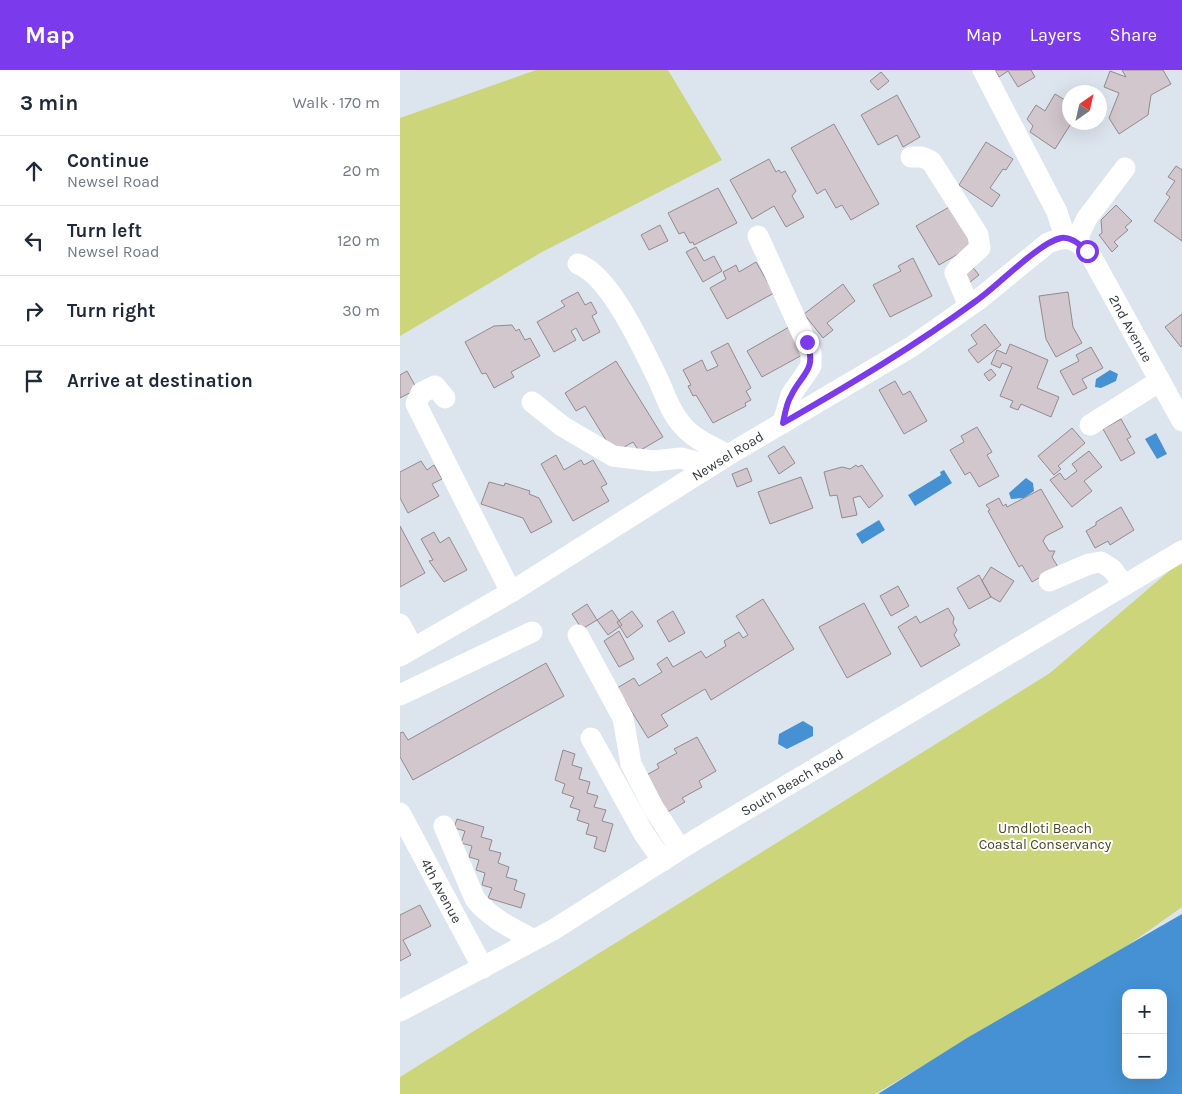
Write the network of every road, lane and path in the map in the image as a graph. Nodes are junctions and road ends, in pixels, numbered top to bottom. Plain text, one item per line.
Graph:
1 (982, 70) edge
2 (912, 157) dead end
3 (1125, 168) dead end
4 (758, 236) dead end
5 (1070, 239) junction
6 (578, 264) dead end
7 (969, 306) junction
8 (1160, 381) junction
9 (445, 398) dead end
10 (532, 402) dead end
11 (1182, 421) edge
12 (783, 423) junction
13 (1090, 425) dead end
14 (720, 461) junction
15 (1182, 551) edge
16 (1049, 581) dead end
17 (1124, 585) junction
18 (511, 592) junction
19 (400, 624) edge
20 (532, 632) dead end
21 (578, 635) dead end
22 (407, 652) edge
23 (400, 695) edge
24 (591, 738) dead end
25 (400, 813) edge
26 (444, 826) dead end
27 (671, 855) junction
28 (534, 940) junction
29 (483, 968) junction
30 (400, 1010) edge

1 - 5 street
2 - 7 street
3 - 5 street
4 - 12 street
5 - 7 street, Newsel Road
5 - 8 street, 2nd Avenue
6 - 14 street
7 - 12 street, Newsel Road
8 - 11 street, 2nd Avenue
8 - 13 street
9 - 18 street
10 - 14 street
12 - 14 street, Newsel Road
14 - 18 street, Newsel Road
15 - 17 street, South Beach Road
16 - 17 street
17 - 27 street, South Beach Road
18 - 22 street, Newsel Road
19 - 22 street
20 - 23 street
21 - 27 street
24 - 27 street
25 - 29 street, 4th Avenue
26 - 28 street
27 - 28 street, South Beach Road
28 - 29 street, South Beach Road
29 - 30 street, South Beach Road

